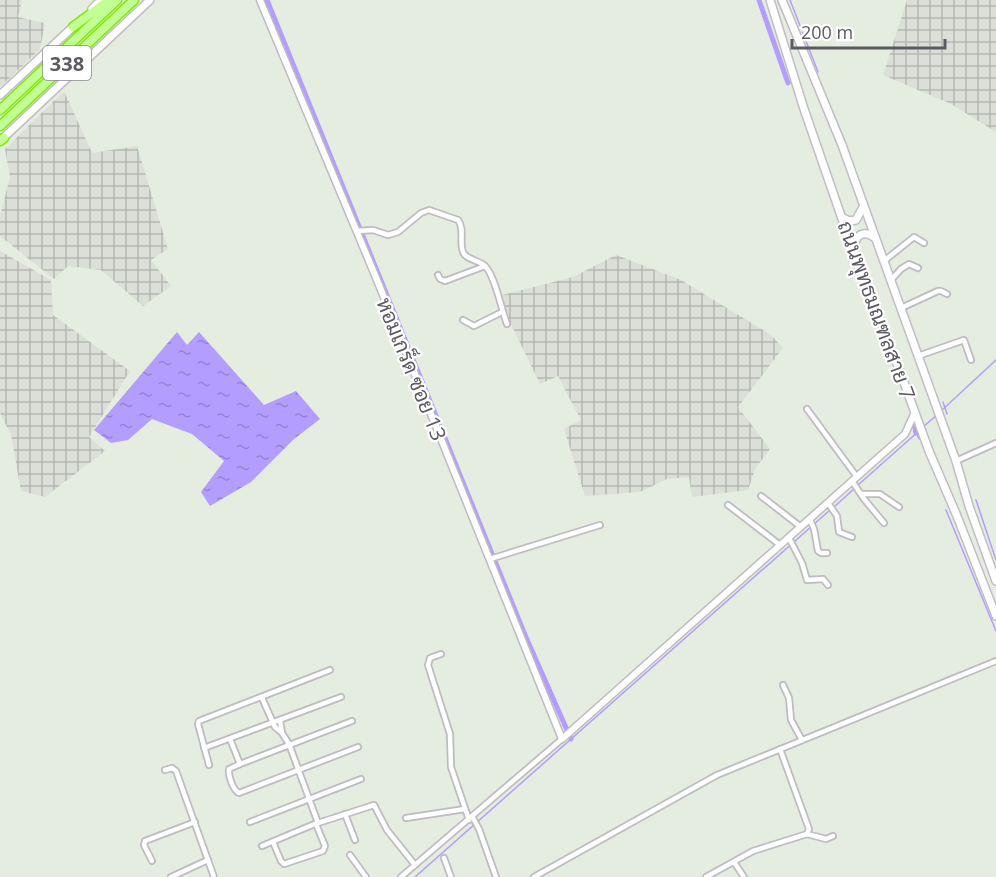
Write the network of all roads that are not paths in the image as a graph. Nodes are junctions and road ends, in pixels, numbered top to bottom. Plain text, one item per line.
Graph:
1 (101, 0) edge
2 (109, 0) edge
3 (117, 0) edge
4 (135, 0) edge
5 (150, 0) edge
6 (260, 0) edge
7 (770, 0) edge
8 (782, 0) edge
9 (73, 27) junction
10 (0, 95) edge
11 (0, 110) edge
12 (0, 126) edge
13 (1, 140) edge
14 (863, 207) junction
15 (843, 218) junction
16 (360, 231) junction
17 (875, 239) junction
18 (924, 243) dead end
19 (853, 248) junction
20 (884, 261) junction
21 (485, 266) junction
22 (918, 268) dead end
23 (438, 275) dead end
24 (891, 280) junction
25 (947, 294) dead end
26 (901, 308) junction
27 (502, 312) junction
28 (463, 320) dead end
29 (507, 324) dead end
30 (918, 356) junction
31 (971, 360) dead end
32 (807, 409) dead end
33 (913, 415) junction
34 (996, 443) edge
35 (956, 461) junction
36 (855, 481) junction
37 (860, 492) junction
38 (761, 496) dead end
39 (728, 505) dead end
40 (829, 505) junction
41 (899, 507) dead end
42 (884, 523) dead end
43 (812, 524) junction
44 (600, 525) dead end
45 (801, 527) junction
46 (852, 537) dead end
47 (791, 541) junction
48 (780, 545) junction
49 (827, 554) dead end
50 (493, 558) junction
51 (996, 581) edge
52 (828, 585) dead end
53 (996, 616) edge
54 (441, 654) dead end
55 (996, 661) edge
56 (330, 670) dead end
57 (783, 685) dead end
58 (341, 697) dead end
59 (262, 698) junction
60 (280, 720) junction
61 (352, 721) dead end
62 (272, 723) junction
63 (282, 733) junction
64 (567, 735) junction
65 (230, 739) junction
66 (802, 740) junction
67 (289, 744) junction
68 (358, 747) dead end
69 (204, 748) junction
70 (780, 749) junction
71 (240, 764) junction
72 (209, 765) dead end
73 (165, 770) dead end
74 (298, 770) junction
75 (361, 779) dead end
76 (310, 799) junction
77 (465, 809) junction
78 (345, 814) junction
79 (406, 818) dead end
80 (472, 819) junction
81 (195, 822) junction
82 (250, 822) dead end
83 (317, 824) junction
84 (807, 834) junction
85 (833, 836) dead end
86 (355, 840) dead end
87 (273, 842) junction
88 (261, 846) dead end
89 (350, 855) dead end
90 (444, 858) dead end
91 (208, 860) junction
92 (152, 861) dead end
93 (734, 862) junction
94 (415, 866) junction
95 (171, 877) edge
96 (214, 877) edge
97 (366, 877) edge
98 (401, 877) edge
99 (451, 877) edge
100 (496, 877) edge
101 (534, 877) edge
102 (706, 877) edge
103 (744, 877) edge

1 - 9 main road
2 - 9 highway
3 - 11 highway, 338
4 - 12 highway, 338
5 - 13 main road
6 - 16 street, หอมเกร็ด ซอย 13
7 - 15 main road, ถนนพุทธมณฑลสาย 7
8 - 14 main road, ถนนพุทธมณฑลสาย 7
9 - 10 main road
14 - 15 main road
14 - 17 main road, ถนนพุทธมณฑลสาย 7
15 - 19 main road, ถนนพุทธมณฑลสาย 7
16 - 21 street
16 - 50 street, หอมเกร็ด ซอย 13
17 - 19 main road
17 - 20 main road, ถนนพุทธมณฑลสาย 7
18 - 20 street
19 - 33 main road, ถนนพุทธมณฑลสาย 7
20 - 24 main road, ถนนพุทธมณฑลสาย 7
21 - 23 street
21 - 27 street
22 - 24 street
24 - 26 main road, ถนนพุทธมณฑลสาย 7
25 - 26 street
26 - 30 main road, ถนนพุทธมณฑลสาย 7
27 - 28 street
27 - 29 street
30 - 31 street
30 - 35 main road, ถนนพุทธมณฑลสาย 7
32 - 36 street
33 - 36 street
33 - 53 main road, ถนนพุทธมณฑลสาย 7
34 - 35 street
35 - 51 main road, ถนนพุทธมณฑลสาย 7
36 - 37 street
36 - 40 street
37 - 41 street
37 - 42 street
38 - 45 street
39 - 48 street
40 - 43 street
40 - 46 street
43 - 45 street
43 - 49 street
44 - 50 street
45 - 47 street
47 - 48 street
47 - 52 street
48 - 64 street
50 - 64 street, หอมเกร็ด ซอย 13
54 - 77 street
55 - 66 street
56 - 59 street
57 - 66 street
58 - 60 street
59 - 62 street
59 - 69 street
60 - 62 street
60 - 63 street
61 - 67 street
62 - 63 street
62 - 65 street
63 - 67 street
64 - 80 street
65 - 69 street
65 - 71 street
66 - 70 street
67 - 71 street
67 - 74 street
68 - 74 street
69 - 72 street
70 - 84 street
70 - 101 street
71 - 74 street
73 - 81 street
74 - 76 street
75 - 76 street
76 - 82 street
76 - 83 street
77 - 79 street
77 - 80 street
78 - 83 street
78 - 86 street
78 - 94 street
80 - 94 street
80 - 100 street
81 - 91 street
81 - 92 street
83 - 87 street
83 - 87 street
84 - 85 street
84 - 93 street
87 - 88 street
89 - 97 street
90 - 99 street
91 - 95 street
91 - 96 street
93 - 102 street
93 - 103 street
94 - 98 street

